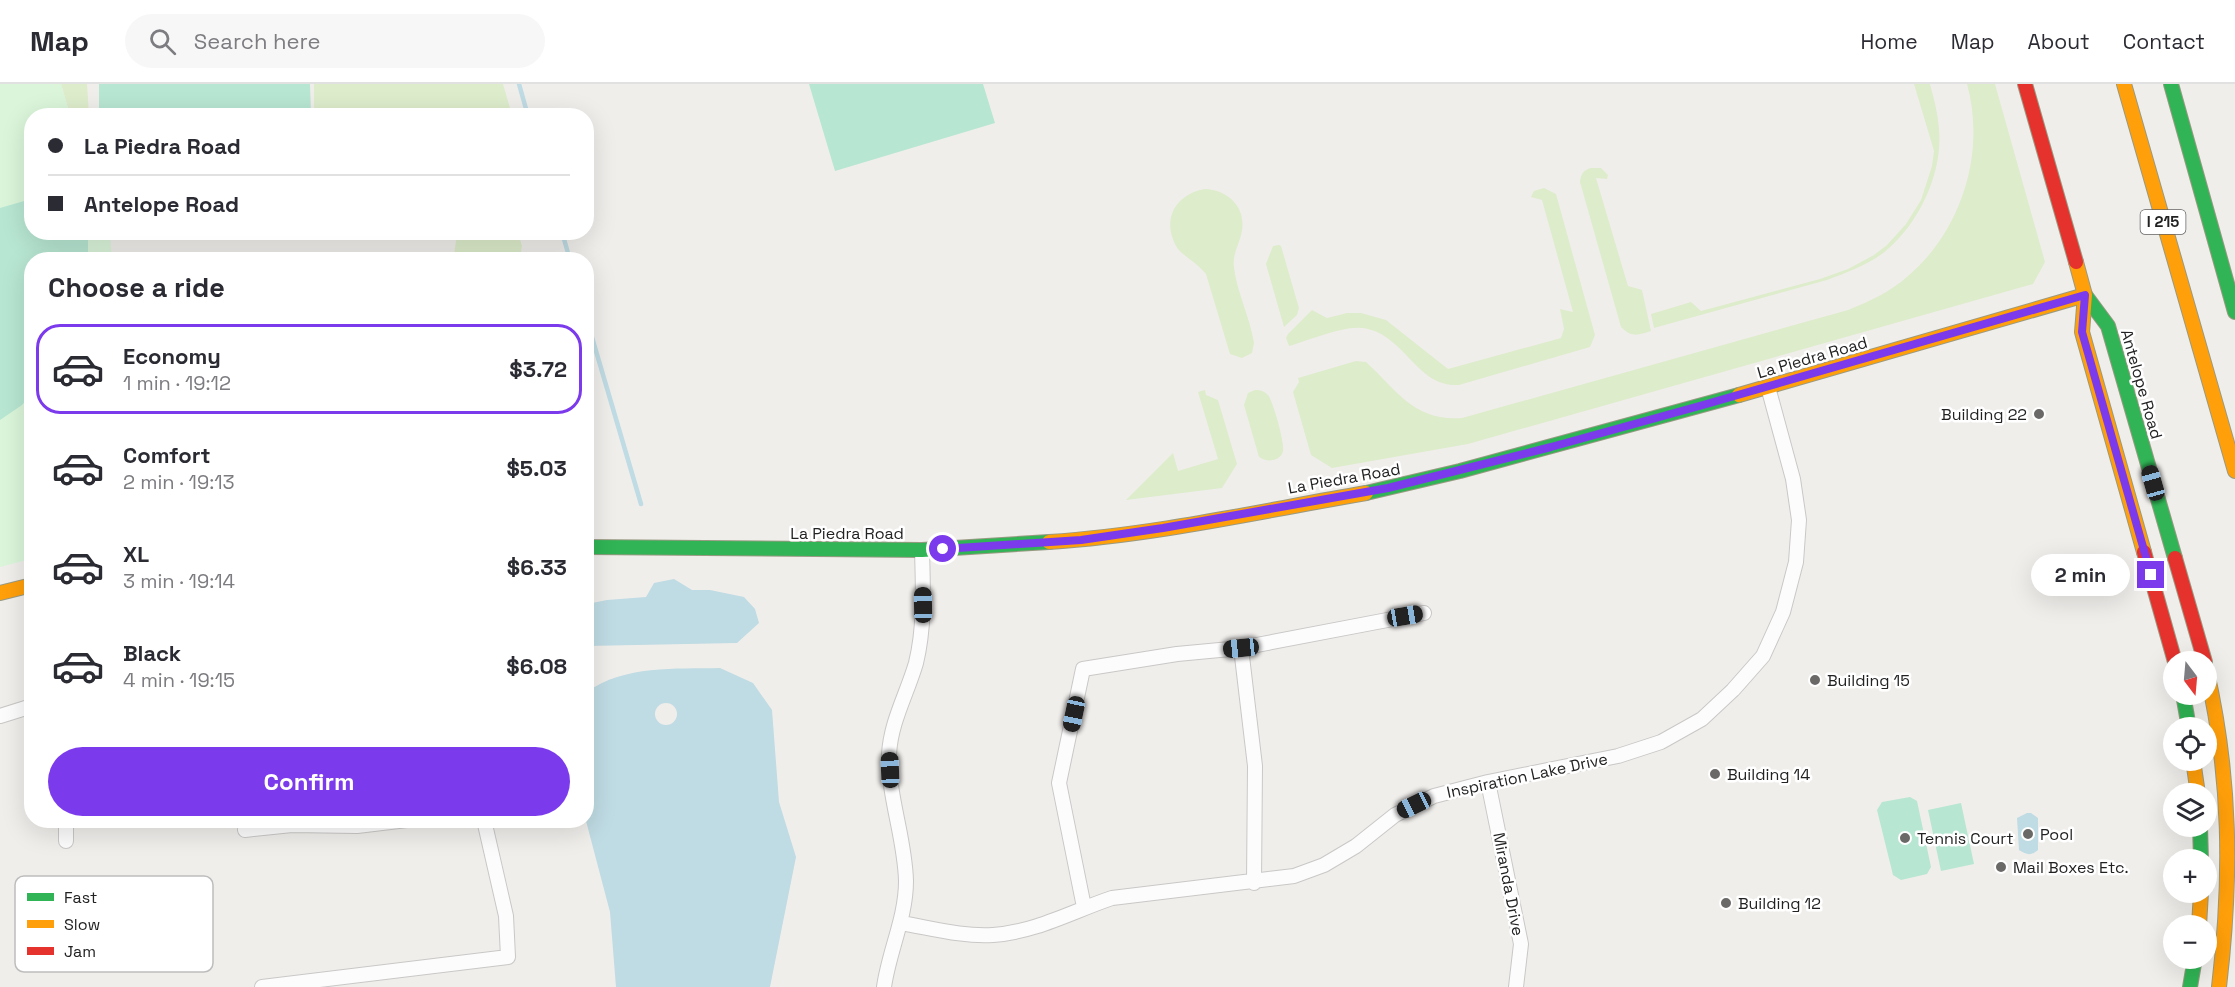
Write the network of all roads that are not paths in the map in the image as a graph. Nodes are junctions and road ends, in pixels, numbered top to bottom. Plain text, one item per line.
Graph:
1 (2025, 84) edge
2 (2124, 84) edge
3 (2172, 84) edge
4 (2085, 295) junction
5 (2235, 312) edge
6 (1768, 387) junction
7 (2235, 471) edge
8 (594, 547) edge
9 (922, 550) junction
10 (24, 587) edge
11 (0, 593) edge
12 (1424, 613) dead end
13 (1241, 648) junction
14 (2172, 651) edge
15 (2202, 651) edge
16 (2214, 705) edge
17 (24, 708) edge
18 (0, 716) edge
19 (1488, 782) junction
20 (66, 828) edge
21 (264, 828) edge
22 (486, 828) edge
23 (245, 830) dead end
24 (66, 841) dead end
25 (1254, 883) junction
26 (1084, 907) junction
27 (902, 923) junction
28 (2193, 969) edge
29 (378, 980) edge
30 (262, 987) edge
31 (884, 987) edge
32 (1516, 987) edge
33 (2190, 987) edge
34 (2219, 987) edge

1 - 4 main road, Antelope Road
2 - 7 main road, I 215
3 - 5 main road, I 215
4 - 6 main road, La Piedra Road
4 - 14 main road, Antelope Road
4 - 15 main road, Antelope Road
6 - 9 main road, La Piedra Road
6 - 19 street, Inspiration Lake Drive
8 - 9 main road, La Piedra Road
9 - 27 street
10 - 11 main road
12 - 13 street
13 - 25 street
13 - 26 street
16 - 34 main road
17 - 18 street
19 - 25 street, Inspiration Lake Drive
19 - 32 street, Miranda Drive
20 - 24 street
21 - 23 street
22 - 29 street
25 - 26 street, Inspiration Lake Drive
26 - 27 street, Inspiration Lake Drive
27 - 31 street
28 - 33 main road
29 - 30 street

